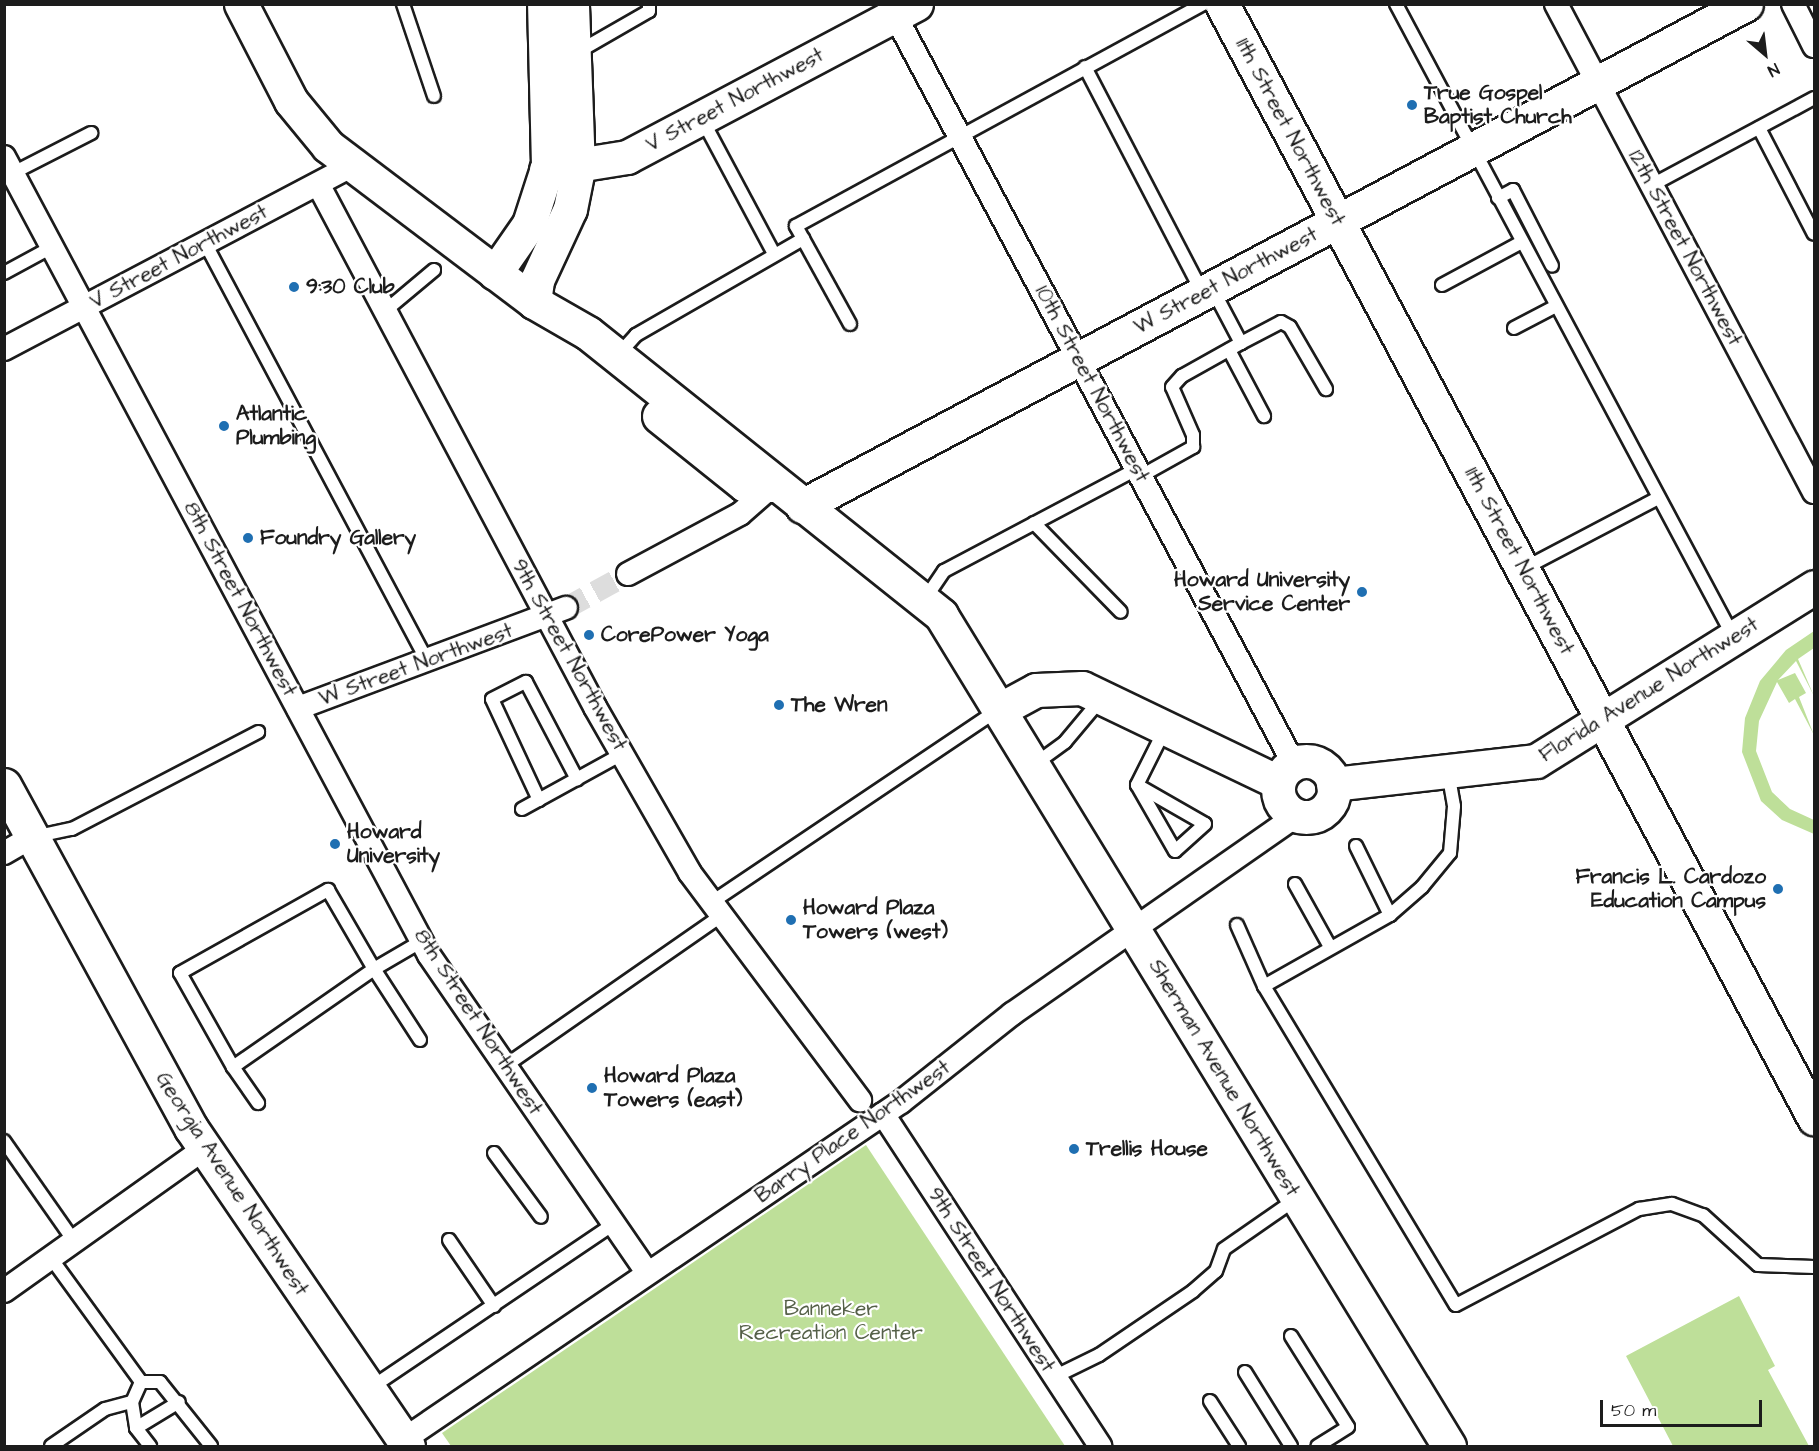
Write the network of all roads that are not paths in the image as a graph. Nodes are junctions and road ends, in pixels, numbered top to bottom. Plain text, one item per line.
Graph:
1 (241, 4) edge
2 (404, 4) edge
3 (544, 4) edge
4 (572, 4) edge
5 (649, 4) edge
6 (1203, 4) edge
7 (1222, 4) edge
8 (1396, 4) edge
9 (1556, 4) edge
10 (1746, 4) edge
11 (1792, 4) edge
12 (900, 8) edge
13 (1815, 46) edge
14 (575, 54) junction
15 (1085, 67) junction
16 (1598, 83) junction
17 (434, 96) dead end
18 (1815, 98) edge
19 (701, 118) junction
20 (1759, 128) junction
21 (91, 133) dead end
22 (960, 137) junction
23 (1473, 149) junction
24 (9, 165) edge
25 (353, 165) junction
26 (579, 169) junction
27 (546, 170) junction
28 (318, 184) junction
29 (1652, 185) junction
30 (1498, 198) junction
31 (1337, 221) junction
32 (1815, 234) edge
33 (803, 239) junction
34 (1522, 242) junction
35 (205, 243) junction
36 (52, 248) junction
37 (774, 254) junction
38 (1552, 266) dead end
39 (434, 270) dead end
40 (4, 273) edge
41 (495, 273) junction
42 (1442, 285) dead end
43 (1208, 291) junction
44 (534, 302) junction
45 (1556, 306) junction
46 (84, 307) junction
47 (385, 311) junction
48 (850, 324) dead end
49 (1514, 328) dead end
50 (1241, 344) junction
51 (4, 350) edge
52 (1229, 350) junction
53 (618, 356) junction
54 (1078, 359) junction
55 (1326, 389) dead end
56 (1264, 416) dead end
57 (1139, 472) junction
58 (774, 485) junction
59 (1815, 492) edge
60 (1658, 498) junction
61 (802, 506) junction
62 (1034, 523) junction
63 (1523, 570) junction
64 (628, 574) tunnel mouth
65 (1815, 587) edge
66 (925, 599) junction
67 (1121, 612) dead end
68 (557, 613) junction
69 (1734, 637) junction
70 (427, 661) junction
71 (1104, 695) junction
72 (298, 708) junction
73 (999, 710) junction
74 (1604, 721) junction
75 (1165, 728) junction
76 (258, 732) dead end
77 (622, 754) junction
78 (1034, 765) junction
79 (1448, 772) junction
80 (1286, 773) junction
81 (577, 779) junction
82 (1333, 784) junction
83 (4, 785) edge
84 (1137, 785) junction
85 (539, 800) junction
86 (522, 809) dead end
87 (1296, 816) junction
88 (18, 845) edge
89 (1356, 846) dead end
90 (1295, 884) dead end
91 (726, 914) junction
92 (1390, 915) junction
93 (1237, 925) dead end
94 (1134, 929) junction
95 (422, 941) junction
96 (1330, 947) junction
97 (374, 969) junction
98 (1264, 986) junction
99 (420, 1040) dead end
100 (505, 1066) junction
101 (233, 1067) junction
102 (860, 1100) dead end
103 (258, 1103) dead end
104 (882, 1114) junction
105 (1815, 1118) edge
106 (4, 1141) edge
107 (204, 1149) junction
108 (494, 1153) dead end
109 (1297, 1198) junction
110 (541, 1217) dead end
111 (614, 1224) junction
112 (448, 1240) dead end
113 (74, 1241) junction
114 (51, 1258) junction
115 (1815, 1267) edge
116 (647, 1272) junction
117 (4, 1291) edge
118 (494, 1306) junction
119 (1291, 1336) dead end
120 (1245, 1372) dead end
121 (1054, 1377) junction
122 (141, 1382) junction
123 (368, 1389) junction
124 (1210, 1401) dead end
125 (132, 1402) junction
126 (179, 1402) junction
127 (136, 1428) junction
128 (405, 1443) edge
129 (51, 1446) edge
130 (150, 1446) edge
131 (211, 1446) edge
132 (1100, 1446) edge
133 (1239, 1446) edge
134 (1291, 1446) edge
135 (1317, 1446) edge
136 (1449, 1446) edge

1 - 25 main road
2 - 17 lane
3 - 27 main road
4 - 14 main road
5 - 14 lane
6 - 15 lane
7 - 31 main road, 11th Street Northwest
8 - 23 lane
9 - 16 street, 12th Street Northwest
10 - 16 main road, W Street Northwest
11 - 13 street
12 - 19 main road, V Street Northwest
12 - 22 street, 10th Street Northwest
14 - 26 main road
15 - 22 lane
15 - 43 lane
16 - 23 main road, W Street Northwest
16 - 29 street, 12th Street Northwest
18 - 20 lane
19 - 26 main road, V Street Northwest
19 - 37 lane
20 - 29 lane
20 - 32 lane
21 - 24 lane
22 - 33 lane
22 - 54 street, 10th Street Northwest
23 - 30 lane
23 - 31 main road, W Street Northwest
24 - 36 street, 8th Street Northwest
25 - 28 street, V Street Northwest
25 - 41 main road
26 - 27 main road, V Street Northwest
26 - 44 main road
27 - 41 main road
28 - 35 street, V Street Northwest
28 - 47 street, 9th Street Northwest
29 - 59 street, 12th Street Northwest
30 - 34 lane
30 - 38 lane
31 - 43 main road, W Street Northwest
31 - 63 main road, 11th Street Northwest
33 - 37 lane
33 - 48 lane
34 - 42 lane
34 - 45 lane
35 - 46 street, V Street Northwest
35 - 70 lane
36 - 40 lane
36 - 46 street, 8th Street Northwest
37 - 53 lane
39 - 47 lane
41 - 44 main road
43 - 50 lane
43 - 54 main road, W Street Northwest
44 - 53 main road
44 - 58 main road
45 - 49 lane
45 - 60 lane
46 - 51 street, V Street Northwest
46 - 72 street, 8th Street Northwest
47 - 68 street, 9th Street Northwest
50 - 52 lane
50 - 55 lane
52 - 56 lane
52 - 57 lane
53 - 58 main road
54 - 57 street, 10th Street Northwest
54 - 61 main road, W Street Northwest
57 - 62 lane
57 - 80 street, 10th Street Northwest
58 - 61 main road
58 - 64 street
60 - 63 lane
60 - 69 lane
61 - 66 main road
62 - 66 lane
62 - 67 lane
63 - 74 main road, 11th Street Northwest
65 - 69 main road, Florida Avenue Northwest
66 - 73 main road
68 - 70 street, W Street Northwest
68 - 77 street, 9th Street Northwest
69 - 74 main road, Florida Avenue Northwest
70 - 72 street, W Street Northwest
71 - 73 main road
71 - 75 main road
71 - 78 lane
72 - 95 street, 8th Street Northwest
73 - 78 main road, Sherman Avenue Northwest
73 - 91 lane
74 - 79 main road, Florida Avenue Northwest
74 - 105 main road, 11th Street Northwest
75 - 80 main road
75 - 84 lane
76 - 88 lane
77 - 81 lane
77 - 91 street, 9th Street Northwest
78 - 94 main road, Sherman Avenue Northwest
79 - 82 main road, Florida Avenue Northwest
79 - 92 lane
80 - 82 main road
80 - 87 main road
81 - 85 lane
81 - 85 lane
82 - 87 main road
83 - 88 main road, Georgia Avenue Northwest
84 - 84 lane
85 - 86 lane
87 - 94 street, Barry Place Northwest
88 - 107 main road, Georgia Avenue Northwest
89 - 92 lane
90 - 96 lane
91 - 100 lane
91 - 102 street, 9th Street Northwest
92 - 96 lane
93 - 98 lane
94 - 104 street, Barry Place Northwest
94 - 109 main road, Sherman Avenue Northwest
95 - 97 lane
95 - 100 street, 8th Street Northwest
96 - 98 lane
97 - 99 lane
97 - 101 lane
97 - 101 lane
98 - 115 lane
100 - 111 street, 8th Street Northwest
101 - 103 lane
104 - 116 street, Barry Place Northwest
104 - 121 street, 9th Street Northwest
106 - 113 lane
107 - 113 street
107 - 123 main road, Georgia Avenue Northwest
108 - 110 lane
109 - 121 lane
109 - 136 main road, Sherman Avenue Northwest
111 - 116 street, 8th Street Northwest
111 - 118 lane
112 - 118 lane
113 - 114 street
114 - 117 street
114 - 122 lane
116 - 128 street, Barry Place Northwest
118 - 123 lane
119 - 135 lane
120 - 134 lane
121 - 132 street, 9th Street Northwest
122 - 125 lane
122 - 126 lane
123 - 128 main road, Georgia Avenue Northwest
124 - 133 lane
125 - 127 lane
125 - 129 lane
126 - 127 lane
126 - 131 lane
127 - 130 lane

